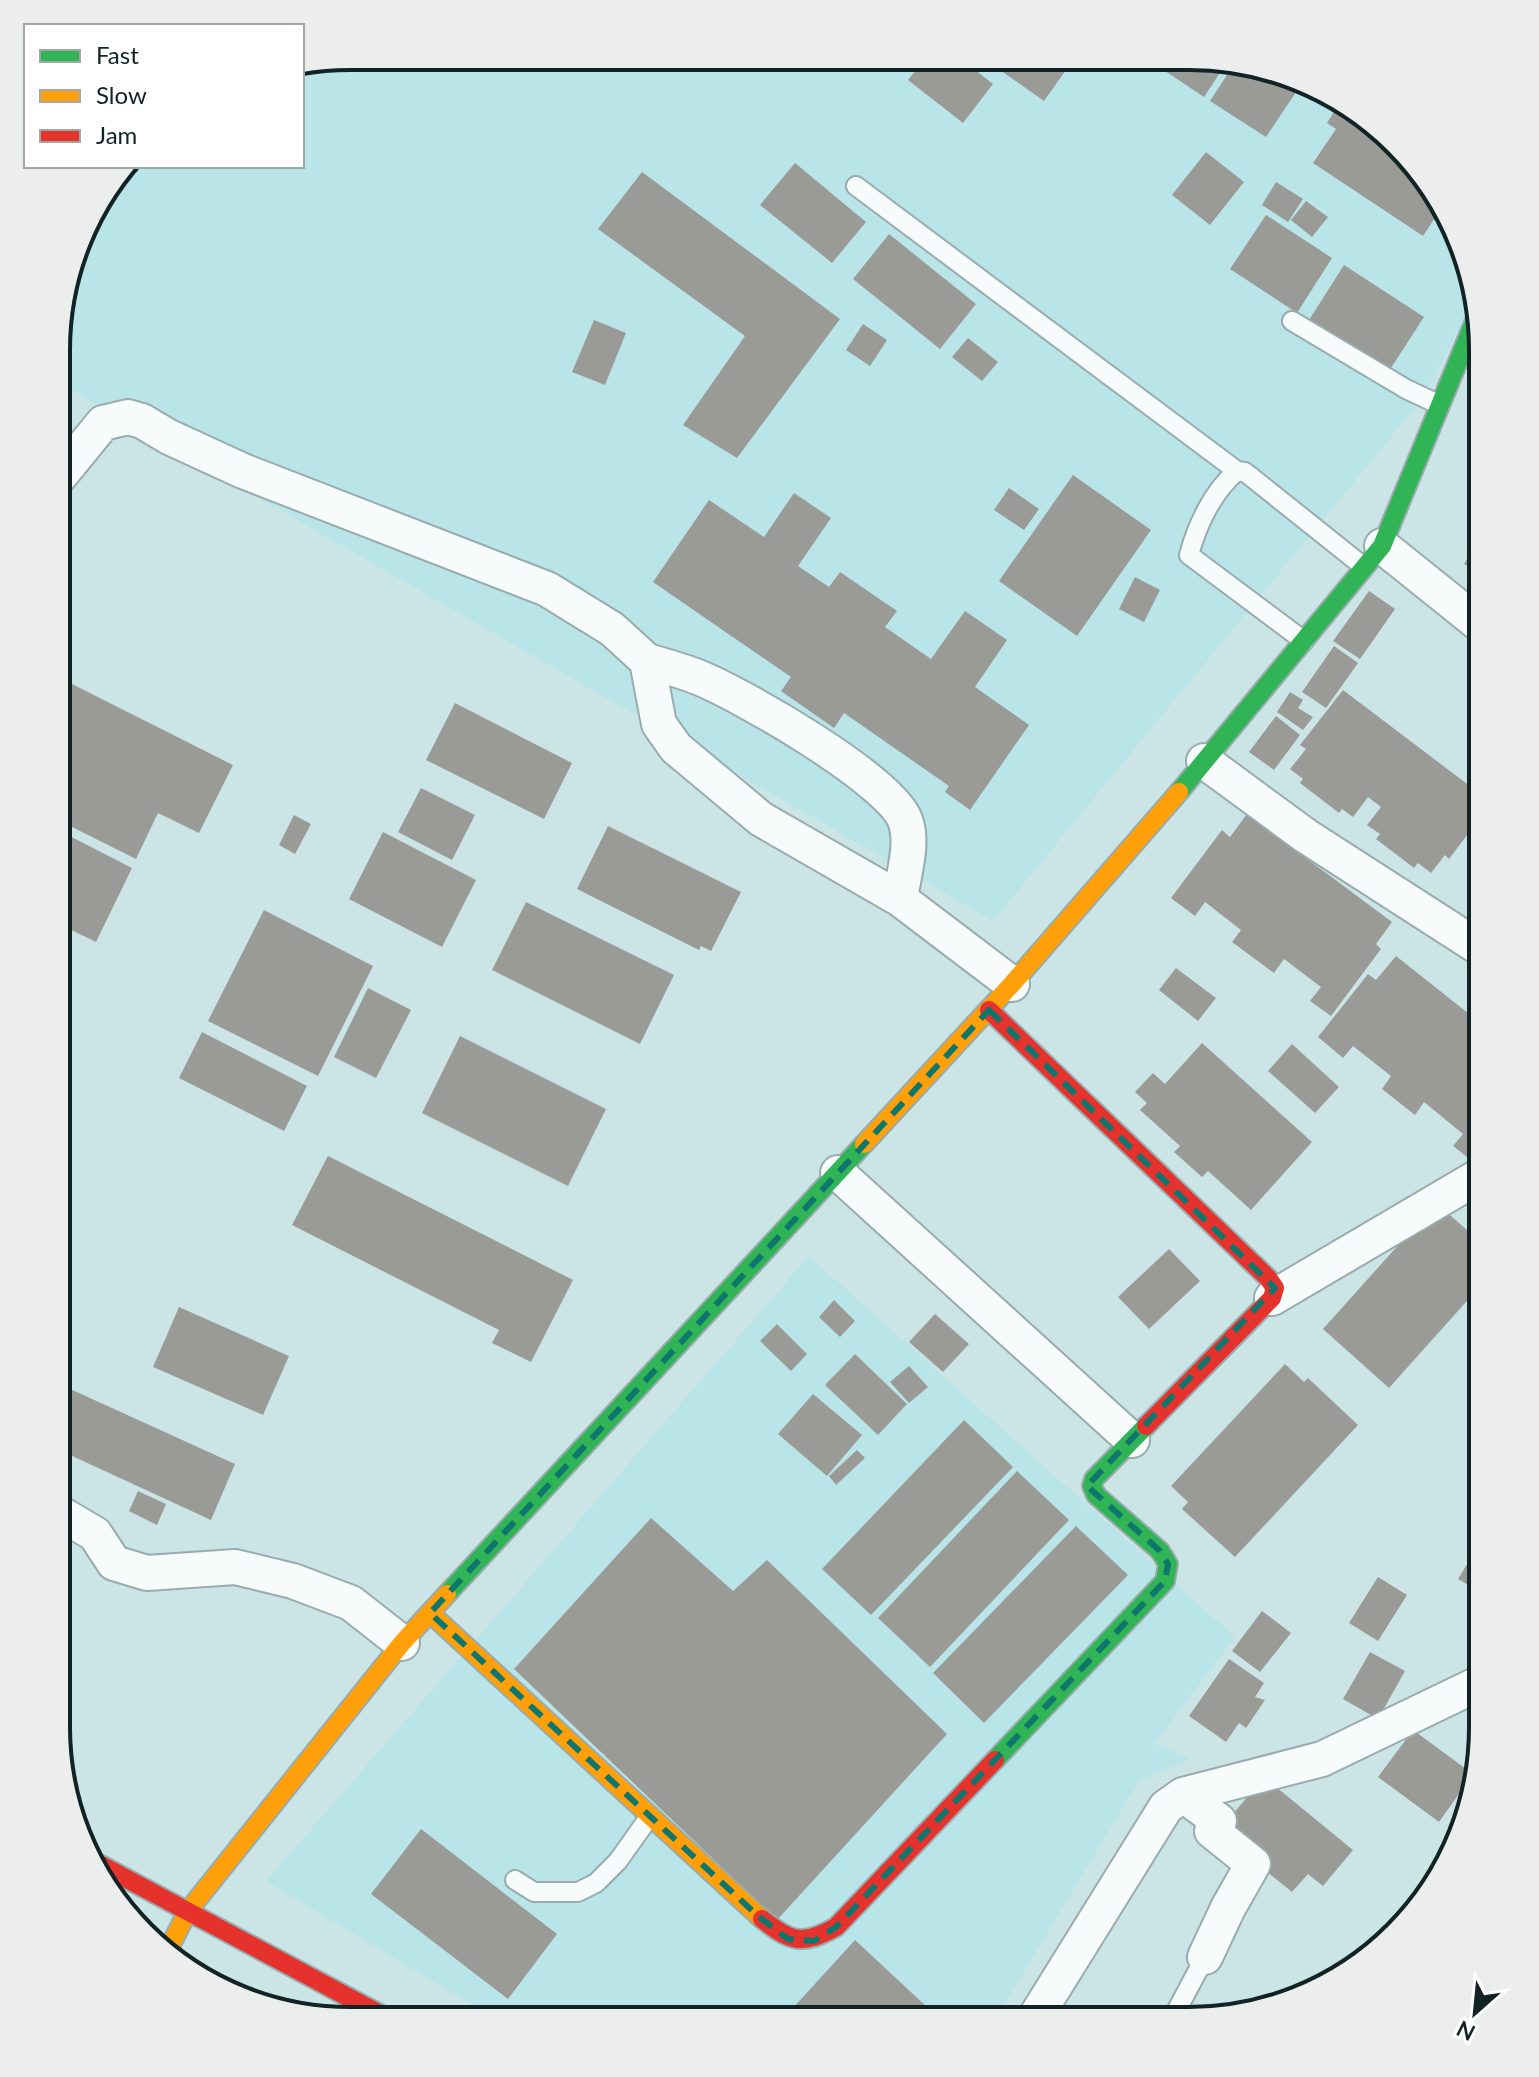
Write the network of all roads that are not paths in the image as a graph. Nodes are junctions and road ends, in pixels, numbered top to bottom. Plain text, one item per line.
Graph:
1 (856, 186) dead end
2 (1292, 321) dead end
3 (1468, 337) edge
4 (1440, 405) junction
5 (70, 463) edge
6 (1237, 471) junction
7 (1373, 557) junction
8 (1469, 618) edge
9 (1304, 641) junction
10 (647, 661) junction
11 (1204, 761) junction
12 (900, 899) junction
13 (1469, 941) edge
14 (1012, 984) junction
15 (989, 1010) junction
16 (838, 1173) junction
17 (1468, 1183) edge
18 (1272, 1298) junction
19 (1132, 1440) junction
20 (70, 1519) edge
21 (430, 1613) junction
22 (402, 1643) junction
23 (1468, 1689) edge
24 (1183, 1795) junction
25 (650, 1816) junction
26 (109, 1869) edge
27 (515, 1880) dead end
28 (188, 1911) junction
29 (172, 1943) edge
30 (1205, 1957) joint
31 (367, 2007) edge
32 (1042, 2007) edge
33 (1178, 2007) edge

1 - 6 lane
2 - 4 lane
3 - 4 street
4 - 7 street
5 - 10 street
6 - 7 lane
6 - 9 lane
7 - 8 street
7 - 9 street
9 - 11 street
10 - 12 street
10 - 12 street
11 - 13 street
11 - 14 street
12 - 14 street
14 - 15 street
15 - 16 street
15 - 18 street
16 - 19 street
16 - 21 street
17 - 18 street
18 - 19 street
19 - 25 street
20 - 22 street
21 - 22 street
21 - 25 street
22 - 28 street
23 - 24 street
24 - 30 street
24 - 32 street
25 - 27 lane
26 - 28 street
28 - 29 street
28 - 31 street
30 - 33 lane

